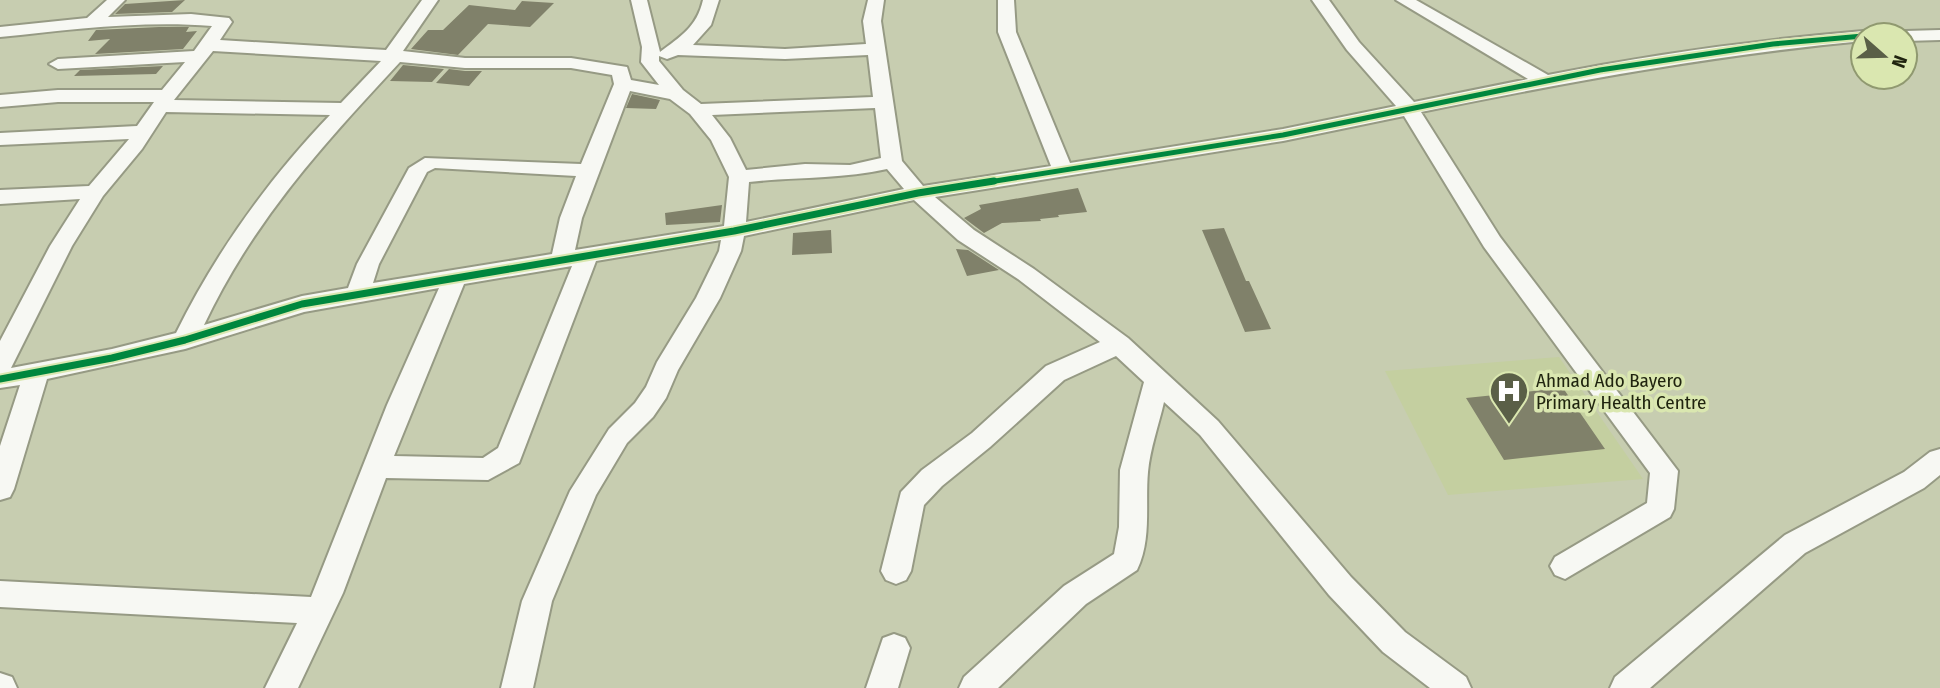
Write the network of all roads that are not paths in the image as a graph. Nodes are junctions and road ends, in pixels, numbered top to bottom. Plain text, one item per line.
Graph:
1 (117, 0) edge
2 (226, 0) edge
3 (430, 0) edge
4 (639, 0) edge
5 (711, 0) edge
6 (876, 0) edge
7 (1006, 0) edge
8 (1320, 0) edge
9 (1404, 0) edge
10 (216, 19) junction
11 (92, 23) junction
12 (0, 32) edge
13 (1919, 36) edge
14 (1938, 36) edge
15 (1849, 37) edge
16 (877, 49) junction
17 (676, 50) junction
18 (204, 51) junction
19 (393, 56) junction
20 (650, 62) junction
21 (58, 64) dead end
22 (1545, 81) junction
23 (623, 84) junction
24 (676, 94) junction
25 (0, 101) edge
26 (163, 101) junction
27 (884, 102) junction
28 (346, 109) junction
29 (1409, 109) junction
30 (697, 110) junction
31 (144, 132) junction
32 (0, 139) edge
33 (892, 162) junction
34 (589, 170) junction
35 (1063, 171) junction
36 (739, 177) junction
37 (95, 192) junction
38 (918, 193) junction
39 (0, 197) edge
40 (734, 231) junction
41 (588, 254) junction
42 (562, 258) junction
43 (455, 279) junction
44 (358, 294) junction
45 (185, 340) junction
46 (1119, 344) junction
47 (0, 365) edge
48 (36, 373) junction
49 (0, 379) edge
50 (1157, 380) junction
51 (1940, 460) edge
52 (376, 467) junction
53 (0, 489) edge
54 (1565, 566) dead end
55 (896, 570) dead end
56 (0, 594) edge
57 (319, 611) junction
58 (894, 648) dead end
59 (281, 688) edge
60 (517, 688) edge
61 (882, 688) edge
62 (975, 688) edge
63 (1455, 688) edge
64 (1626, 688) edge

1 - 11 street
2 - 10 street
3 - 19 street
4 - 20 street
5 - 17 street
6 - 16 street
7 - 35 street
8 - 29 street
9 - 22 street
10 - 11 street
10 - 18 street
11 - 12 street
13 - 14 street
15 - 22 street
16 - 17 street
16 - 27 street
17 - 20 street
18 - 19 street
18 - 21 street
18 - 26 street
19 - 23 street
19 - 28 street
20 - 24 street
22 - 29 street
23 - 24 street
23 - 34 street
24 - 30 street
25 - 26 street
26 - 28 street
26 - 31 street
27 - 30 street
27 - 33 street
28 - 45 street
29 - 35 street
29 - 54 street
30 - 36 street
31 - 32 street
31 - 37 street
33 - 36 street
33 - 38 street
34 - 42 street
34 - 44 street
35 - 38 street
36 - 40 street
37 - 39 street
37 - 47 street
38 - 40 street
38 - 46 street
40 - 41 street
40 - 60 street
41 - 42 street
41 - 52 street
42 - 43 street
43 - 44 street
43 - 52 street
44 - 45 street
45 - 48 street
46 - 50 street
46 - 55 street
48 - 49 street
48 - 53 street
50 - 62 street
50 - 63 street
51 - 64 street
52 - 57 street
56 - 57 street
57 - 59 street
58 - 61 street

